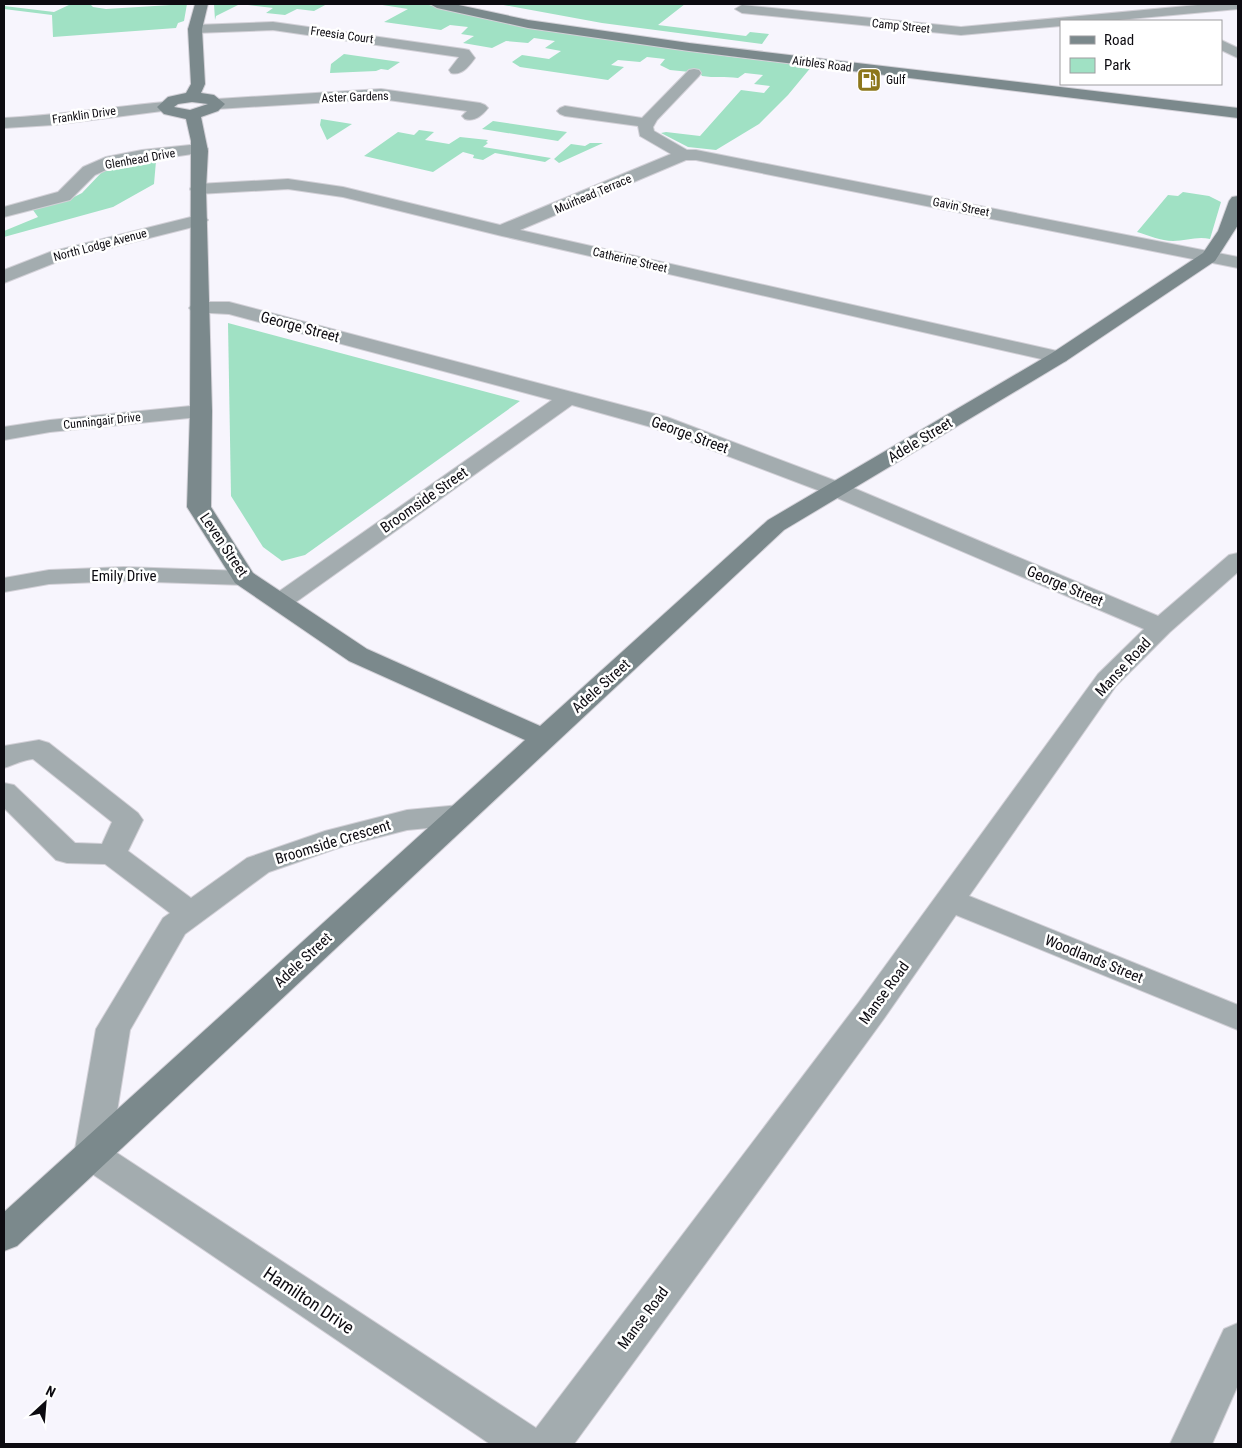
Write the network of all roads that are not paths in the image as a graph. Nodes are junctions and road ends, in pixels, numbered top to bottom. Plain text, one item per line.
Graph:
1 (201, 4) edge
2 (437, 4) edge
3 (466, 4) edge
4 (1149, 4) edge
5 (1238, 5) edge
6 (742, 9) dead end
7 (1165, 13) junction
8 (1079, 20) edge
9 (1178, 20) edge
10 (1060, 22) edge
11 (195, 29) junction
12 (1222, 45) edge
13 (1238, 54) edge
14 (456, 70) dead end
15 (694, 73) dead end
16 (1060, 84) edge
17 (1065, 85) edge
18 (192, 97) junction
19 (217, 104) junction
20 (1238, 105) edge
21 (165, 107) junction
22 (565, 111) dead end
23 (1238, 113) edge
24 (192, 114) junction
25 (470, 116) dead end
26 (4, 123) edge
27 (647, 123) junction
28 (200, 149) junction
29 (684, 155) junction
30 (198, 189) junction
31 (1238, 201) edge
32 (4, 212) edge
33 (199, 220) junction
34 (502, 231) junction
35 (1209, 257) junction
36 (1238, 263) edge
37 (7, 272) edge
38 (199, 308) junction
39 (1059, 357) junction
40 (569, 398) junction
41 (201, 411) junction
42 (4, 434) edge
43 (836, 490) junction
44 (1238, 560) edge
45 (244, 578) junction
46 (4, 585) edge
47 (280, 602) junction
48 (1161, 627) junction
49 (544, 738) junction
50 (4, 759) edge
51 (4, 792) edge
52 (460, 815) junction
53 (112, 854) junction
54 (949, 900) junction
55 (192, 914) junction
56 (1238, 1018) edge
57 (92, 1155) junction
58 (4, 1235) edge
59 (1238, 1341) edge
60 (525, 1444) edge
61 (549, 1444) edge
62 (1191, 1444) edge

1 - 11 street
2 - 23 street, Airbles Road
3 - 16 street, Airbles Road
4 - 7 street
5 - 7 street
6 - 10 street, Camp Street
7 - 8 street
7 - 9 street
11 - 14 street, Freesia Court
11 - 18 street
12 - 13 street
15 - 27 street
17 - 20 street, Airbles Road
18 - 19 street
18 - 21 street
19 - 24 street
19 - 25 street, Aster Gardens
21 - 24 street
21 - 26 street, Franklin Drive
22 - 27 street
24 - 28 street, Leven Street
27 - 29 street
28 - 30 street, Leven Street
28 - 32 street, Glenhead Drive
29 - 34 street, Muirhead Terrace
29 - 35 street, Gavin Street
30 - 33 street, Leven Street
30 - 34 street, Catherine Street
31 - 35 street, Adele Street
33 - 37 street, North Lodge Avenue
33 - 38 street, Leven Street
34 - 39 street, Catherine Street
35 - 36 street, Gavin Street
35 - 39 street, Adele Street
38 - 40 street, George Street
38 - 41 street, Leven Street
39 - 43 street, Adele Street
40 - 43 street, George Street
40 - 47 street, Broomside Street
41 - 42 street, Cunningair Drive
41 - 45 street, Leven Street
43 - 48 street, George Street
43 - 49 street, Adele Street
44 - 48 street, Manse Road
45 - 46 street, Emily Drive
45 - 47 street, Leven Street
47 - 49 street, Leven Street
48 - 54 street, Manse Road
49 - 52 street, Adele Street
50 - 53 street
51 - 53 street
52 - 55 street, Broomside Crescent
52 - 57 street, Adele Street
53 - 55 street
54 - 56 street, Woodlands Street
54 - 61 street, Manse Road
55 - 57 street, Broomside Crescent
57 - 58 street, Adele Street
57 - 60 street, Hamilton Drive
59 - 62 street

